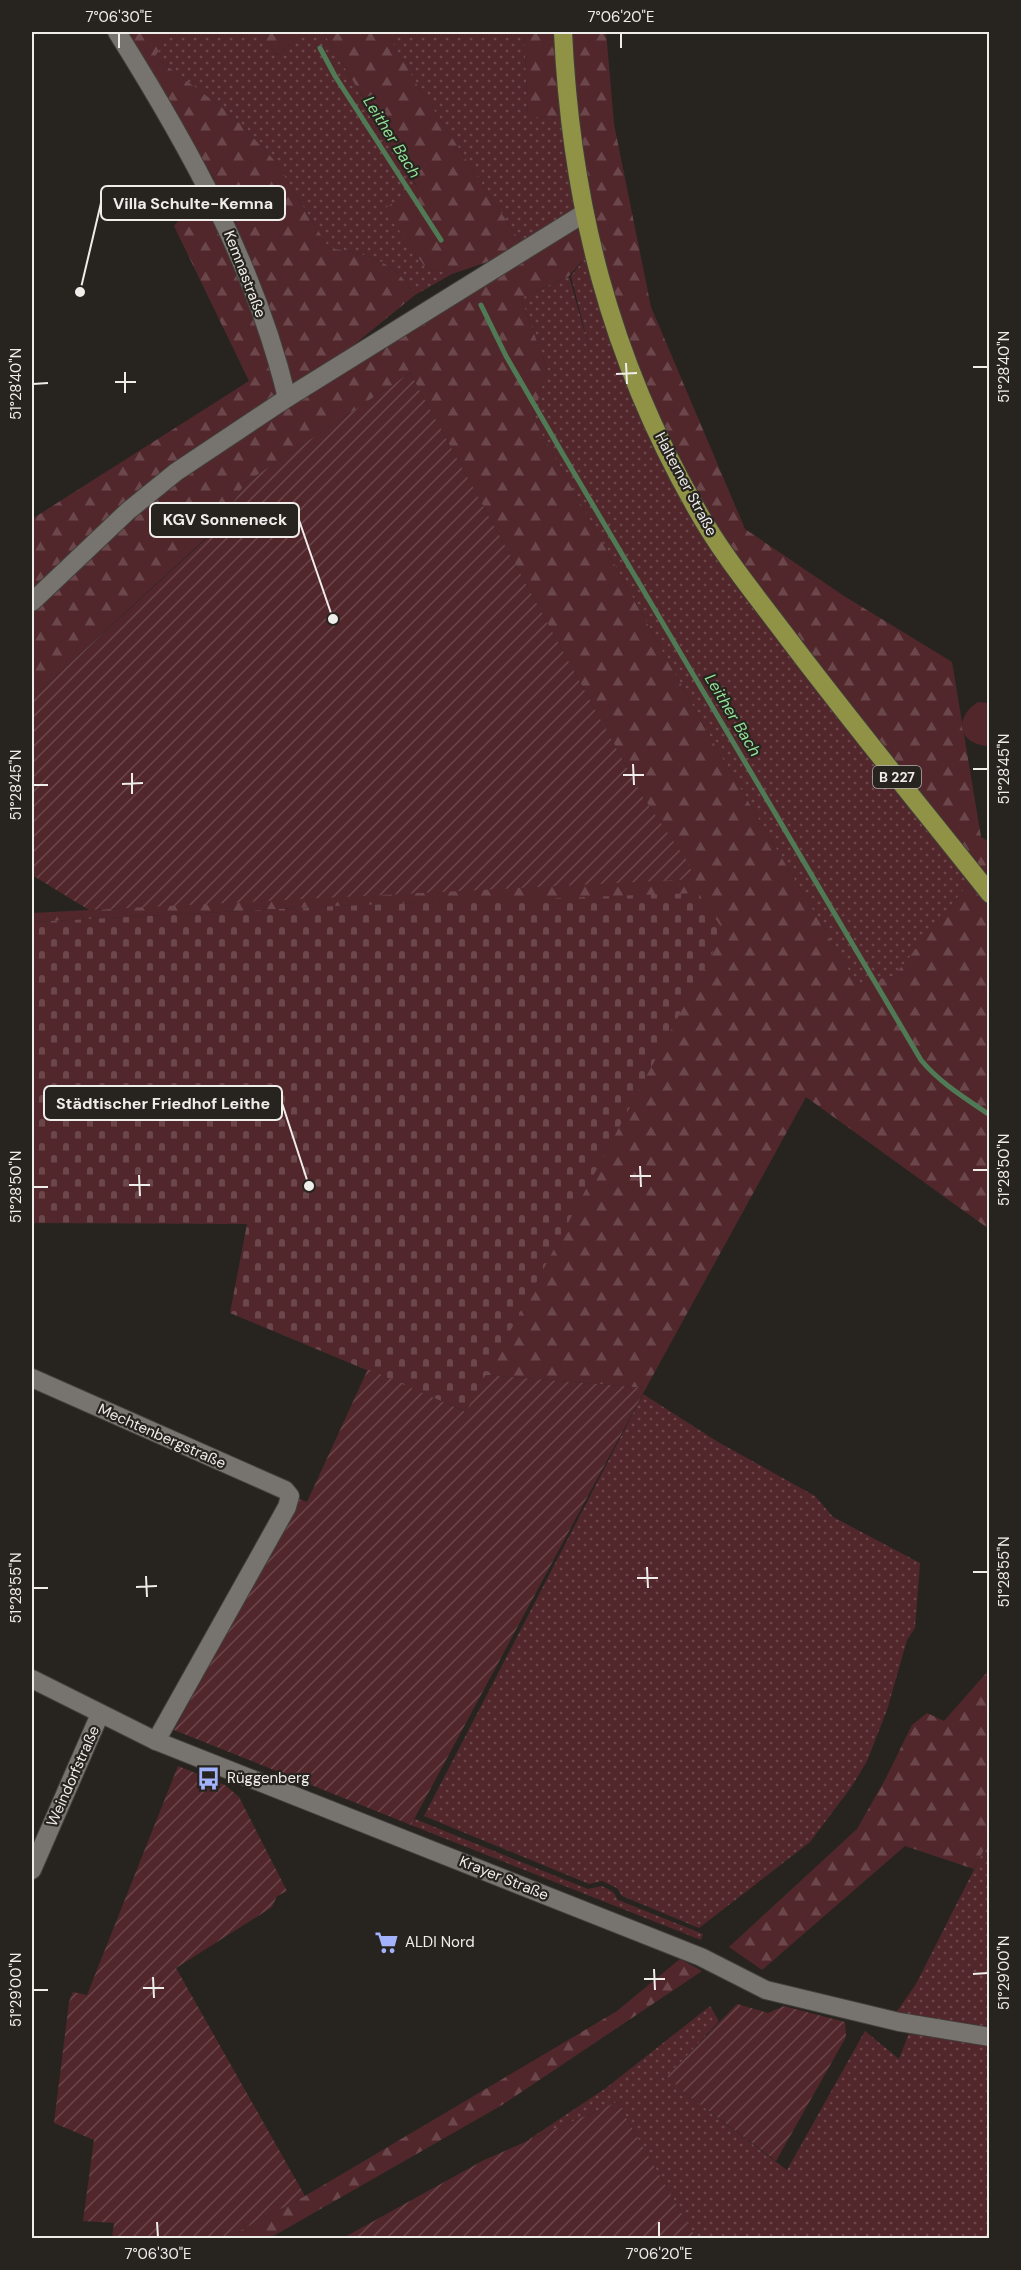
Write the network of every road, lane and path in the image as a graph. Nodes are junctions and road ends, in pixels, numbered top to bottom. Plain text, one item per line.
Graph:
1 (117, 32) edge
2 (563, 32) edge
3 (583, 214) junction
4 (287, 398) junction
5 (32, 602) edge
6 (990, 894) edge
7 (32, 1378) edge
8 (32, 1679) edge
9 (100, 1714) junction
10 (156, 1741) junction
11 (32, 1870) edge
12 (990, 2037) edge

1 - 4 street, Kemnastraße
2 - 3 main road, Halterner Straße / B 227
3 - 4 street
3 - 6 main road, Halterner Straße / B 227
4 - 5 street
7 - 10 street, Mechtenbergstraße
8 - 9 street, Krayer Straße
9 - 10 street, Krayer Straße
9 - 11 street, Weindorfstraße
10 - 12 street, Krayer Straße

